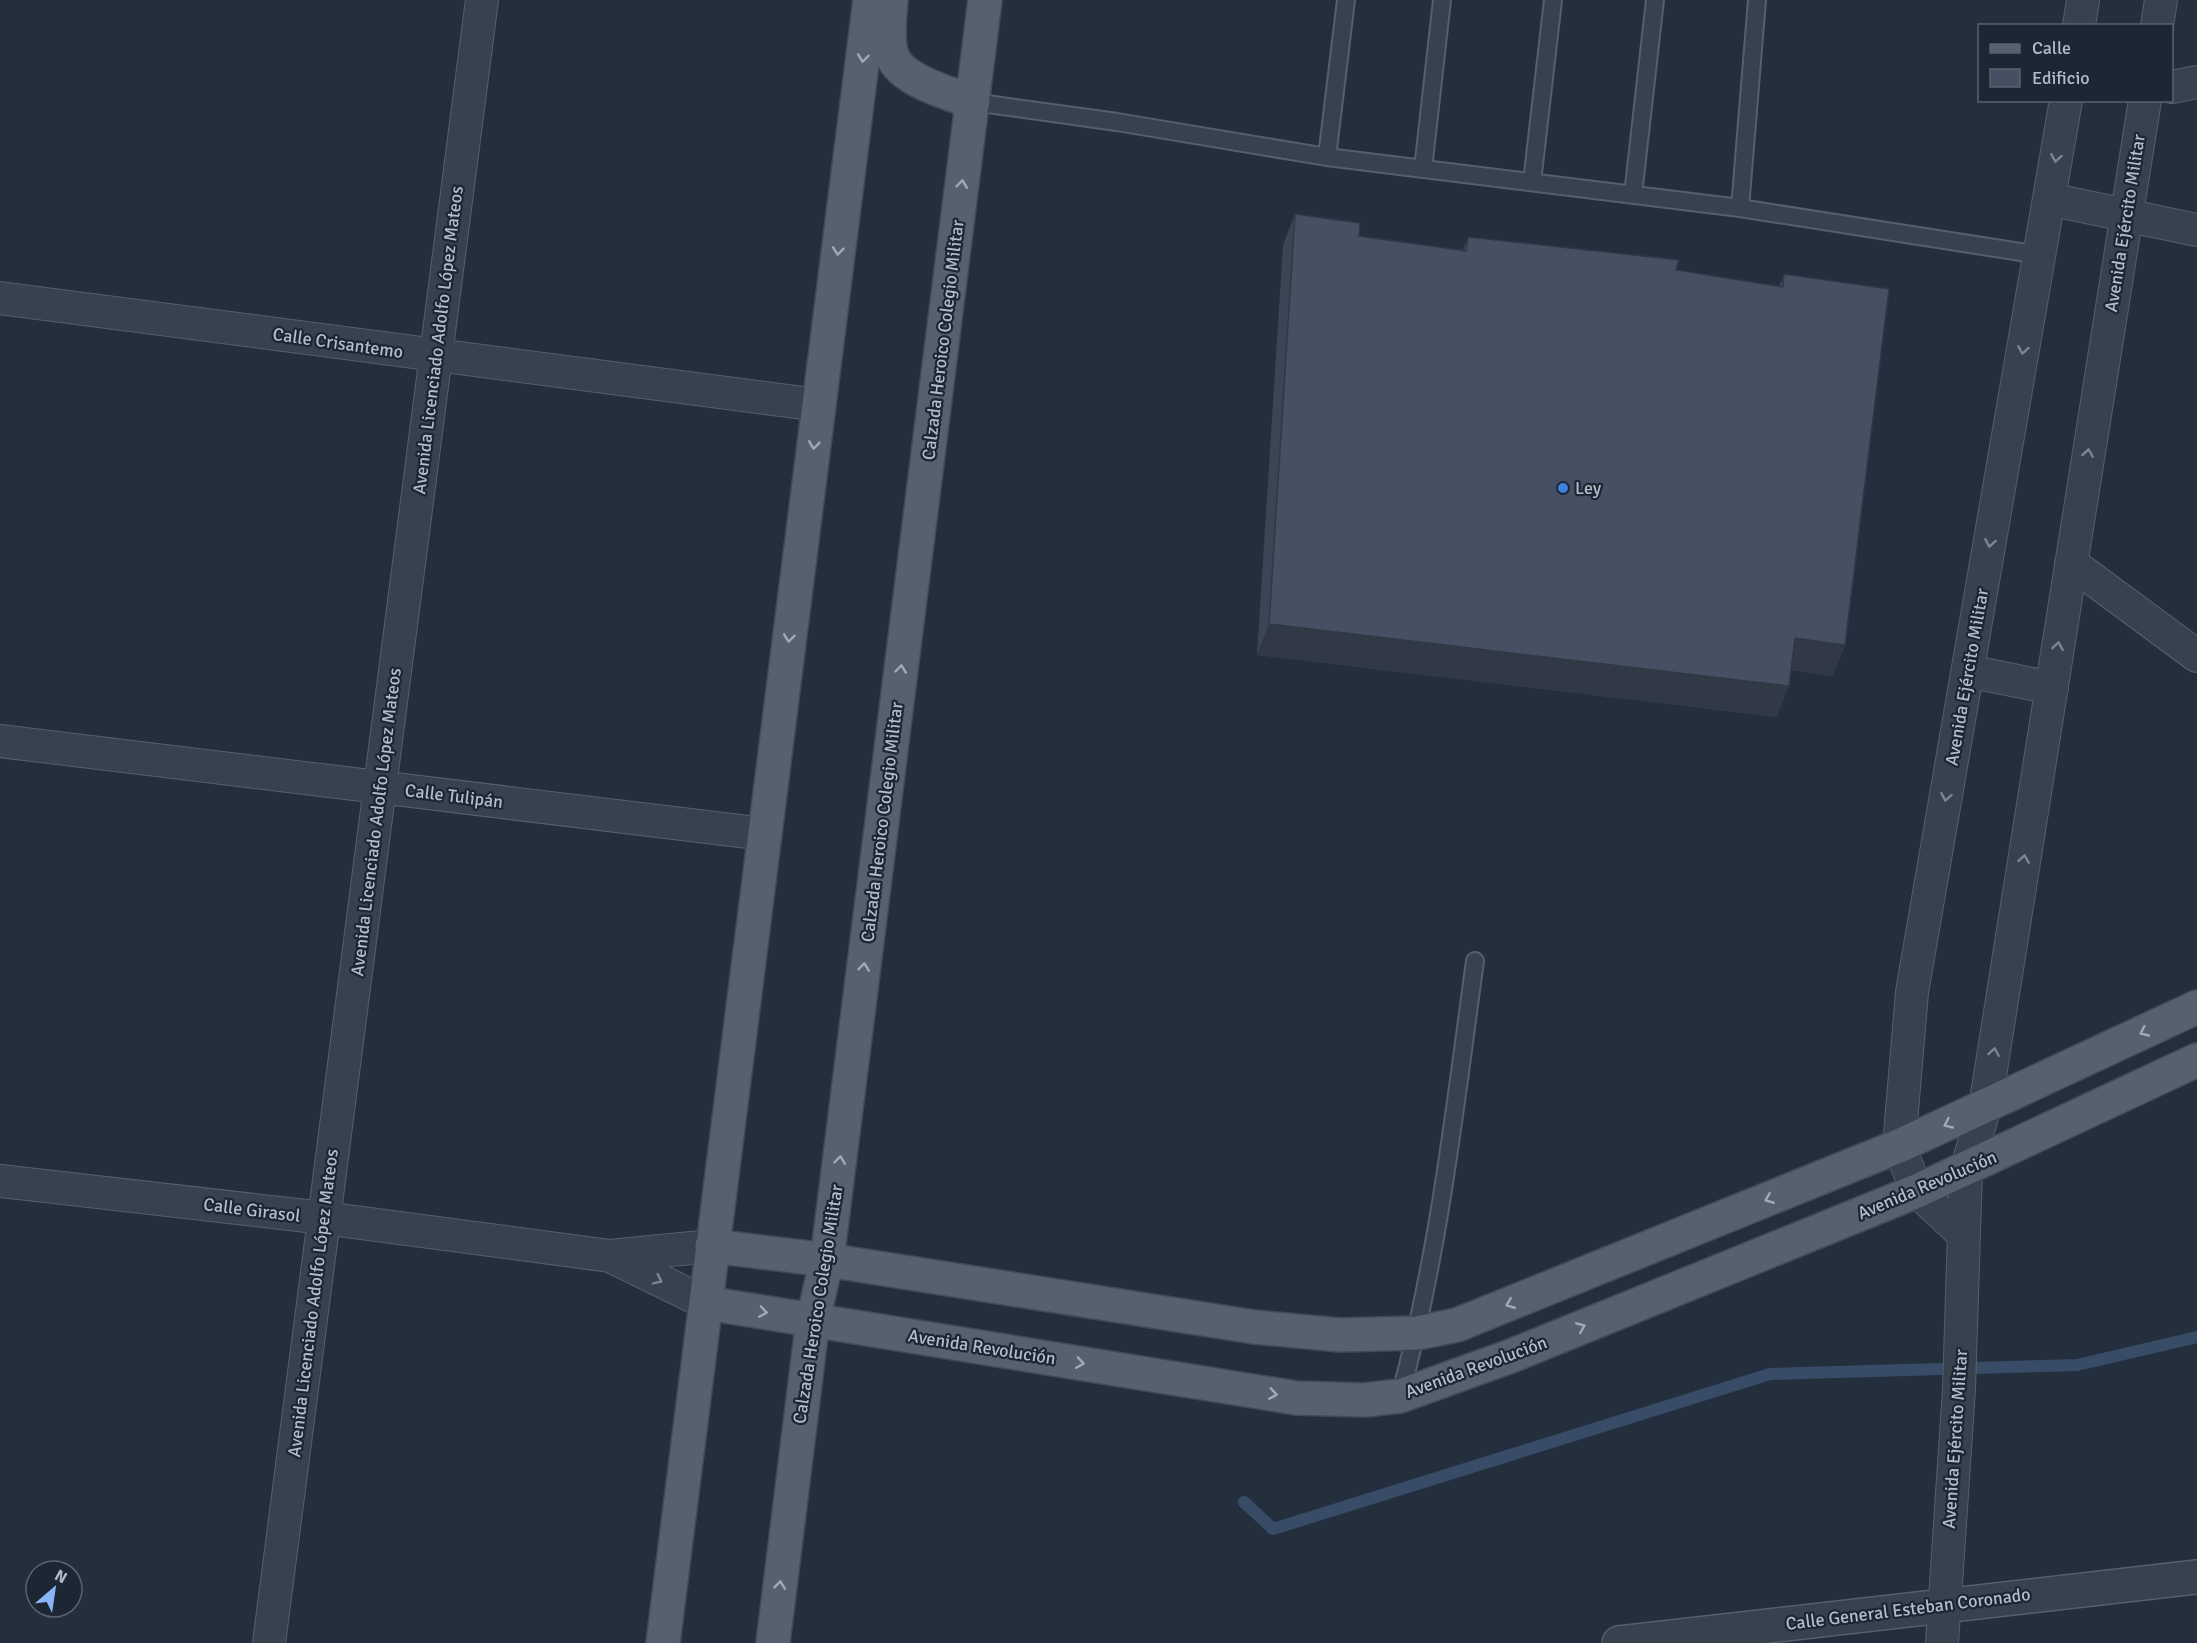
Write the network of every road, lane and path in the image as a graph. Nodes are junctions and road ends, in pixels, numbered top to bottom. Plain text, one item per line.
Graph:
1 (482, 0) edge
2 (870, 0) edge
3 (891, 0) edge
4 (986, 0) edge
5 (1346, 0) edge
6 (1442, 0) edge
7 (1553, 0) edge
8 (1655, 0) edge
9 (1757, 0) edge
10 (2083, 0) edge
11 (2161, 0) edge
12 (2079, 24) edge
13 (2157, 24) edge
14 (2197, 82) edge
15 (2173, 87) edge
16 (973, 102) junction
17 (2066, 102) edge
18 (2145, 102) edge
19 (1327, 157) junction
20 (1423, 169) junction
21 (1532, 182) junction
22 (1633, 195) junction
23 (2049, 199) junction
24 (1740, 208) junction
25 (2126, 214) junction
26 (2197, 230) edge
27 (2039, 255) junction
28 (0, 297) edge
29 (436, 356) junction
30 (819, 405) junction
31 (2071, 562) junction
32 (2197, 656) edge
33 (1968, 671) junction
34 (2052, 688) junction
35 (0, 741) edge
36 (381, 787) junction
37 (765, 834) junction
38 (1475, 961) dead end
39 (2197, 1008) edge
40 (2197, 1059) edge
41 (1985, 1107) junction
42 (1899, 1146) junction
43 (1966, 1170) junction
44 (0, 1181) edge
45 (1917, 1191) junction
46 (324, 1218) junction
47 (1963, 1234) junction
48 (712, 1246) junction
49 (610, 1256) junction
50 (827, 1260) junction
51 (706, 1303) junction
52 (813, 1319) junction
53 (1417, 1333) junction
54 (1400, 1396) junction
55 (2197, 1577) edge
56 (1944, 1605) junction
57 (269, 1643) edge
58 (663, 1643) edge
59 (773, 1643) edge
60 (1620, 1643) edge
61 (1942, 1643) edge

1 - 29 street, Avenida Licenciado Adolfo López Mateos
2 -> 30 main road
3 - 16 main road
4 - 16 main road, Calzada Heroico Colegio Militar
5 - 19 lane
6 - 20 lane
7 - 21 lane
8 - 22 lane
9 - 24 lane
10 - 12 street
11 - 13 street
14 - 15 street
16 - 19 lane
50 -> 16 main road, Calzada Heroico Colegio Militar
17 -> 23 street, Avenida Ejército Militar
18 - 25 street, Avenida Ejército Militar
19 - 20 lane
20 - 21 lane
21 - 22 lane
22 - 24 lane
23 - 25 street
23 - 27 street, Avenida Ejército Militar
24 - 27 lane
25 - 26 street
31 -> 25 street, Avenida Ejército Militar
27 -> 33 street, Avenida Ejército Militar
28 - 29 street, Calle Crisantemo
29 - 30 street, Calle Crisantemo
29 - 36 street, Avenida Licenciado Adolfo López Mateos
30 -> 37 main road
31 - 32 street
34 -> 31 street, Avenida Ejército Militar
33 - 34 street
33 -> 42 street, Avenida Ejército Militar
41 -> 34 street, Avenida Ejército Militar
35 - 36 street, Calle Tulipán
36 - 37 street, Calle Tulipán
36 - 46 street, Avenida Licenciado Adolfo López Mateos
37 - 48 main road
38 - 53 lane
39 -> 41 main road
40 - 43 main road, Avenida Revolución
41 -> 42 main road
41 - 43 street, Avenida Ejército Militar
42 - 45 street, Avenida Ejército Militar
42 -> 53 main road
43 - 45 main road, Avenida Revolución
43 - 47 street, Avenida Ejército Militar
44 - 46 street, Calle Girasol
45 - 47 street, Avenida Ejército Militar
54 -> 45 main road, Avenida Revolución
46 - 49 street, Calle Girasol
46 - 57 street, Avenida Licenciado Adolfo López Mateos
47 - 56 street, Avenida Ejército Militar
48 - 49 street, Calle Girasol
48 - 50 main road
48 - 51 main road
49 -> 51 street, Calle Girasol
50 - 52 main road, Calzada Heroico Colegio Militar
50 - 53 main road
51 -> 52 main road, Avenida Revolución
51 - 58 main road
52 -> 54 main road, Avenida Revolución
59 -> 52 main road, Calzada Heroico Colegio Militar
53 - 54 lane
55 - 56 street, Calle General Esteban Coronado
56 - 60 street, Calle General Esteban Coronado
56 - 61 street, Avenida Ejército Militar

